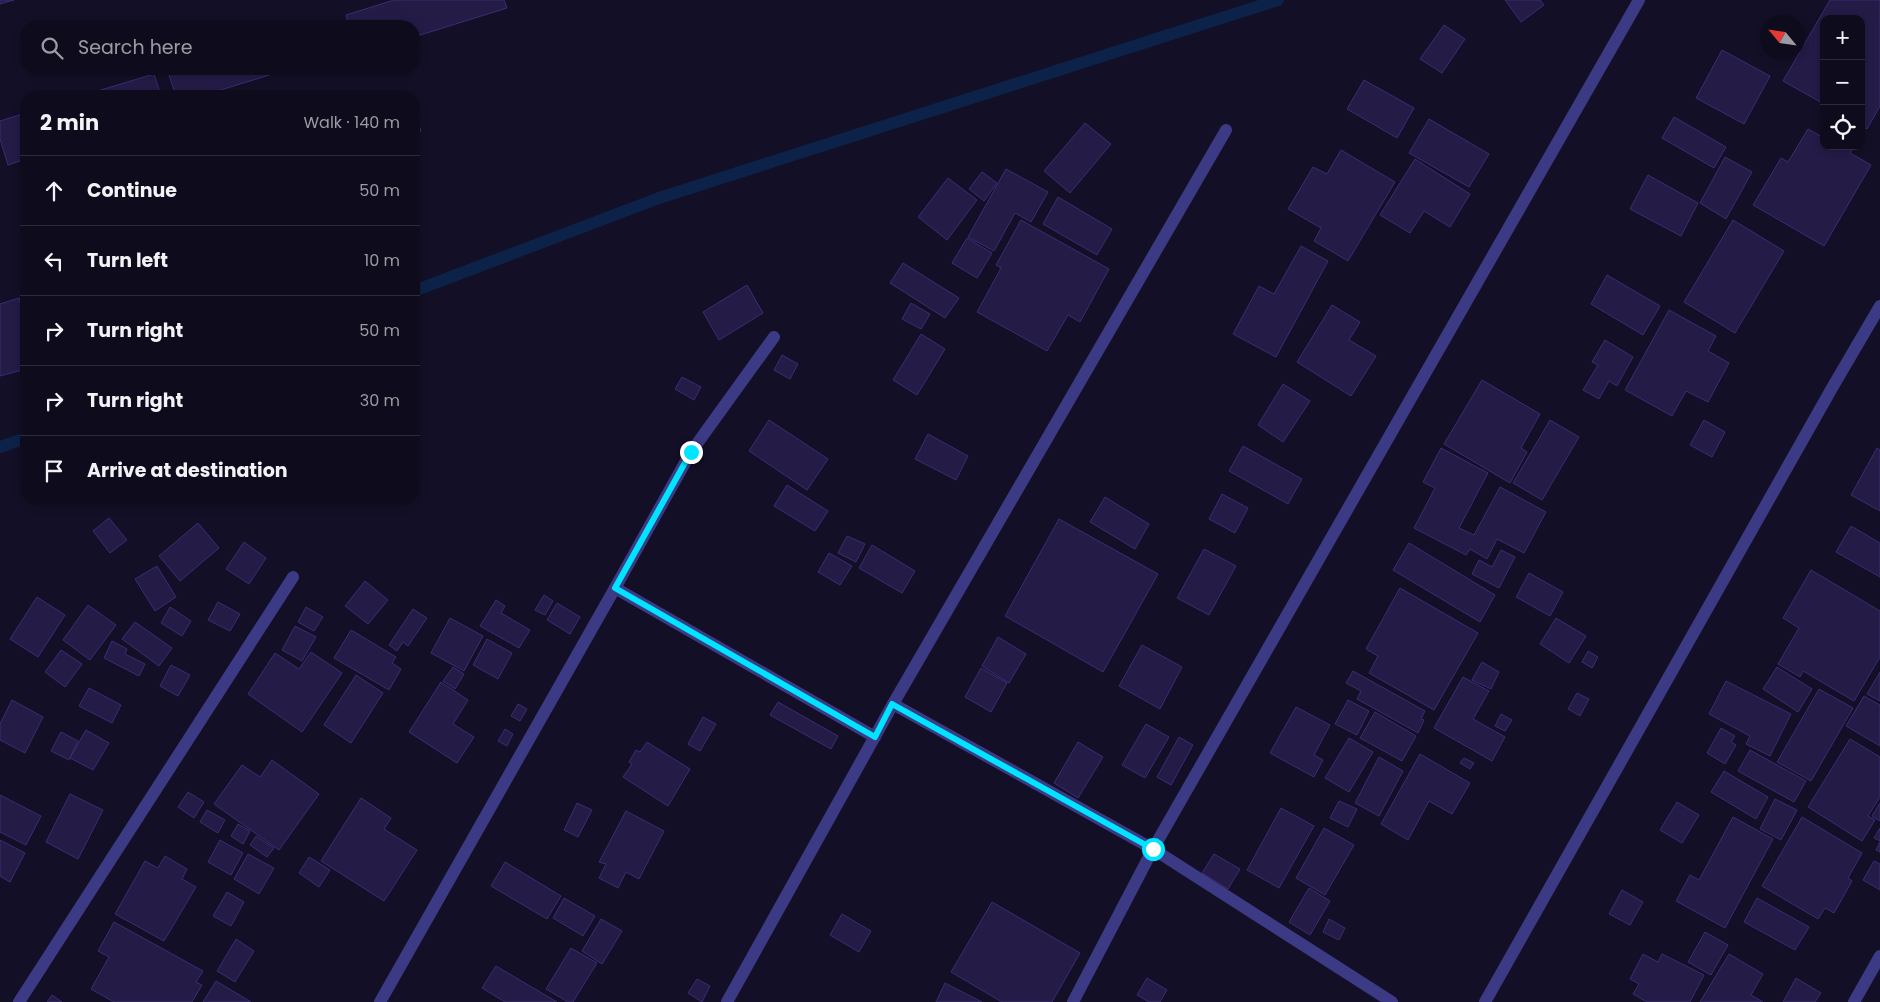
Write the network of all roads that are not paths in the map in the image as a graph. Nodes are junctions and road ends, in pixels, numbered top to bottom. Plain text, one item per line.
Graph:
1 (1639, 0) edge
2 (1226, 130) dead end
3 (1880, 306) edge
4 (774, 337) dead end
5 (293, 577) dead end
6 (615, 588) junction
7 (892, 704) junction
8 (875, 737) junction
9 (1153, 849) junction
10 (1880, 956) edge
11 (19, 1002) edge
12 (380, 1002) edge
13 (727, 1002) edge
14 (1073, 1002) edge
15 (1392, 1002) edge
16 (1485, 1002) edge
17 (1854, 1002) edge

1 - 9 street
2 - 7 street
3 - 16 street
4 - 6 street
5 - 11 street
6 - 8 street
6 - 12 street
7 - 8 street
7 - 9 street
8 - 13 street
9 - 14 street
9 - 15 street
10 - 17 street

